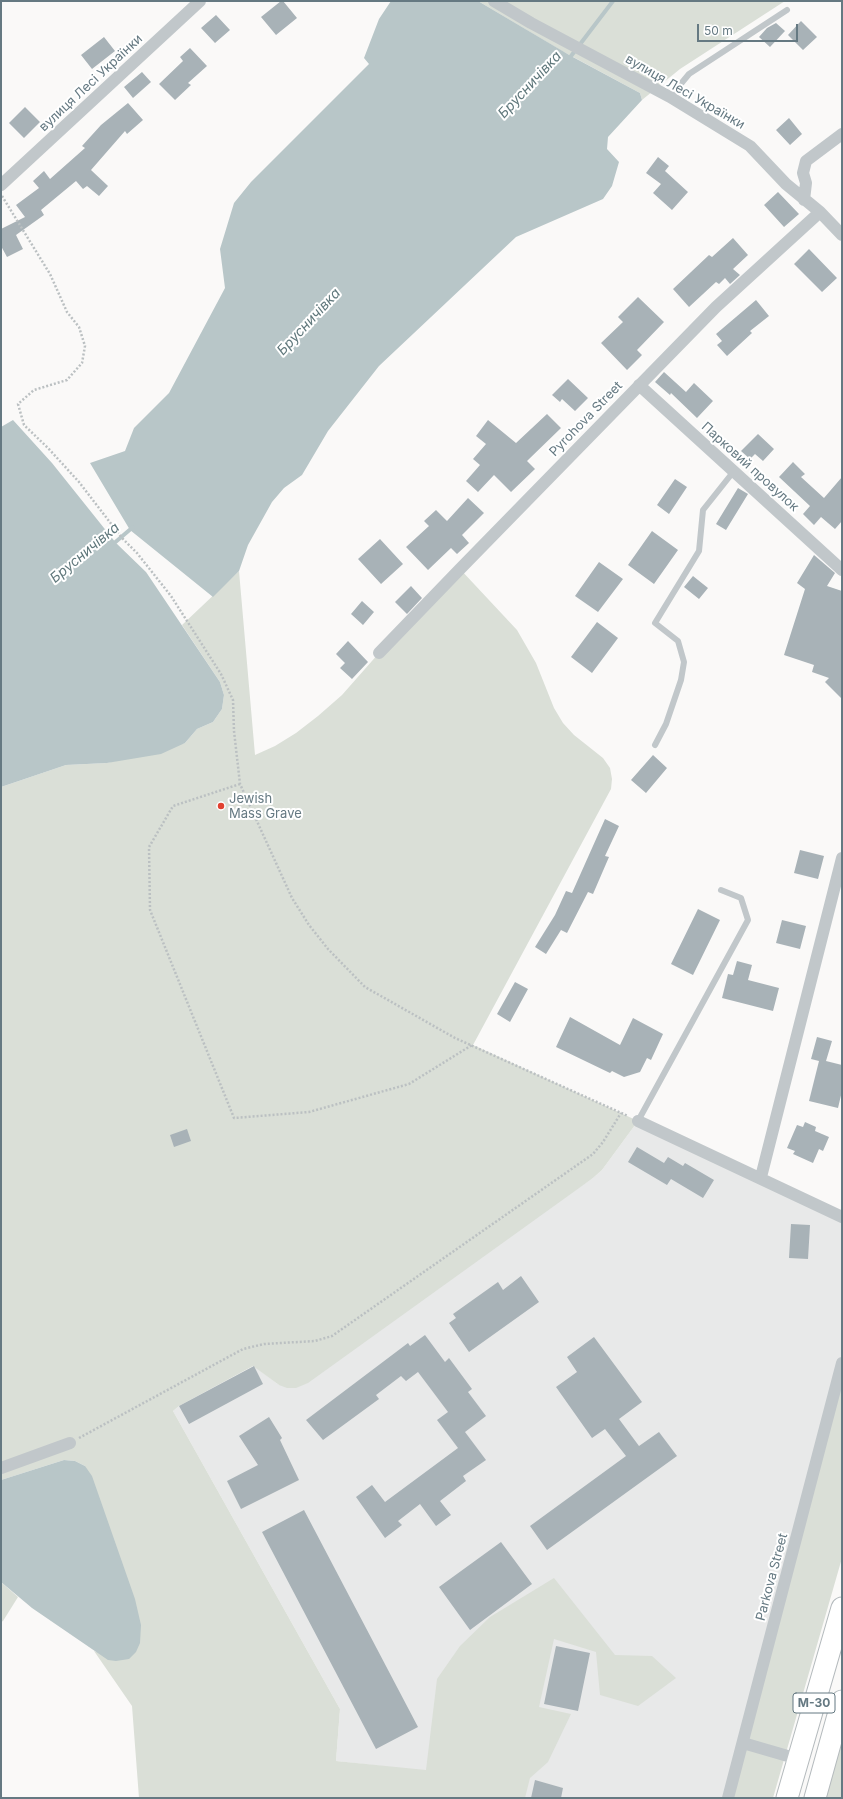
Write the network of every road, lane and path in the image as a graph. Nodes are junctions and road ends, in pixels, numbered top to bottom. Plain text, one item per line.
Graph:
1 (200, 1) edge
2 (494, 1) edge
3 (787, 10) dead end
4 (670, 97) junction
5 (842, 134) edge
6 (1, 185) edge
7 (1, 194) edge
8 (804, 200) junction
9 (820, 212) junction
10 (842, 235) edge
11 (639, 385) junction
12 (734, 471) junction
13 (842, 570) edge
14 (379, 653) dead end
15 (654, 745) dead end
16 (240, 784) junction
17 (842, 858) edge
18 (721, 890) dead end
19 (473, 1045) junction
20 (622, 1113) junction
21 (638, 1121) junction
22 (761, 1177) junction
23 (842, 1217) edge
24 (842, 1363) edge
25 (70, 1443) joint
26 (1, 1468) edge
27 (842, 1608) edge
28 (842, 1701) edge
29 (809, 1721) junction
30 (838, 1730) edge
31 (743, 1743) junction
32 (798, 1759) junction
33 (728, 1798) edge
34 (787, 1798) edge
35 (815, 1798) edge

1 - 6 street, вулиця Лесі Українки
2 - 4 street, вулиця Лесі Українки
3 - 4 lane
4 - 8 street, вулиця Лесі Українки
5 - 8 street
7 - 16 path
8 - 9 street, вулиця Лесі Українки
9 - 10 street, вулиця Лесі Українки
9 - 11 street, Pyrohova Street
11 - 12 street, Парковий провулок
11 - 14 street, Pyrohova Street
12 - 13 street, Парковий провулок
12 - 15 lane
16 - 19 path
16 - 19 path
17 - 22 street
18 - 21 lane
19 - 20 path
20 - 21 path
20 - 25 path
21 - 22 street
22 - 23 street
24 - 31 street, Parkova Street
25 - 26 street
27 - 29 highway, М-30
28 - 30 highway, М-30
29 - 30 street
29 - 32 highway, М-30
30 - 35 highway, М-30
31 - 32 street
31 - 33 street, Parkova Street
32 - 34 highway, М-30

